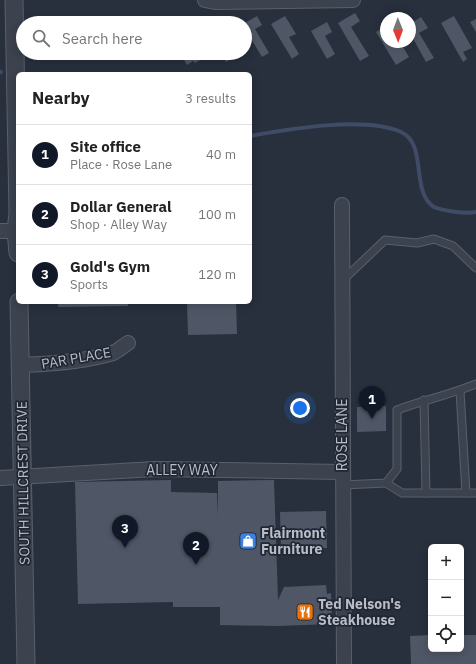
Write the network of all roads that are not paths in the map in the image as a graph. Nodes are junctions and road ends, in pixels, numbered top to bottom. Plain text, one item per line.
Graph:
1 (14, 0) edge
2 (205, 0) edge
3 (353, 0) edge
4 (16, 17) edge
5 (19, 60) edge
6 (19, 72) edge
7 (342, 205) dead end
8 (16, 216) edge
9 (8, 231) edge
10 (16, 249) edge
11 (476, 268) edge
12 (342, 281) junction
13 (19, 304) edge
14 (128, 343) dead end
15 (21, 365) junction
16 (476, 384) edge
17 (460, 391) junction
18 (424, 400) junction
19 (23, 477) junction
20 (0, 478) edge
21 (343, 478) junction
22 (386, 483) junction
23 (426, 493) junction
24 (466, 493) junction
25 (476, 493) edge
26 (26, 664) edge
27 (344, 664) edge

1 - 4 street
2 - 3 street
5 - 6 street
7 - 12 street, ROSE LANE
8 - 9 street
9 - 10 street
11 - 12 lane
12 - 21 street, ROSE LANE
13 - 15 street, SOUTH HILLCREST DRIVE
14 - 15 street, PAR PLACE
15 - 19 street, SOUTH HILLCREST DRIVE
16 - 17 lane
17 - 18 lane
17 - 24 lane
18 - 22 lane
18 - 23 lane
19 - 20 street, ALLEY WAY
19 - 21 street, ALLEY WAY
19 - 26 street, SOUTH HILLCREST DRIVE
21 - 22 lane
21 - 27 street, ROSE LANE
22 - 23 lane
23 - 24 lane
24 - 25 lane

